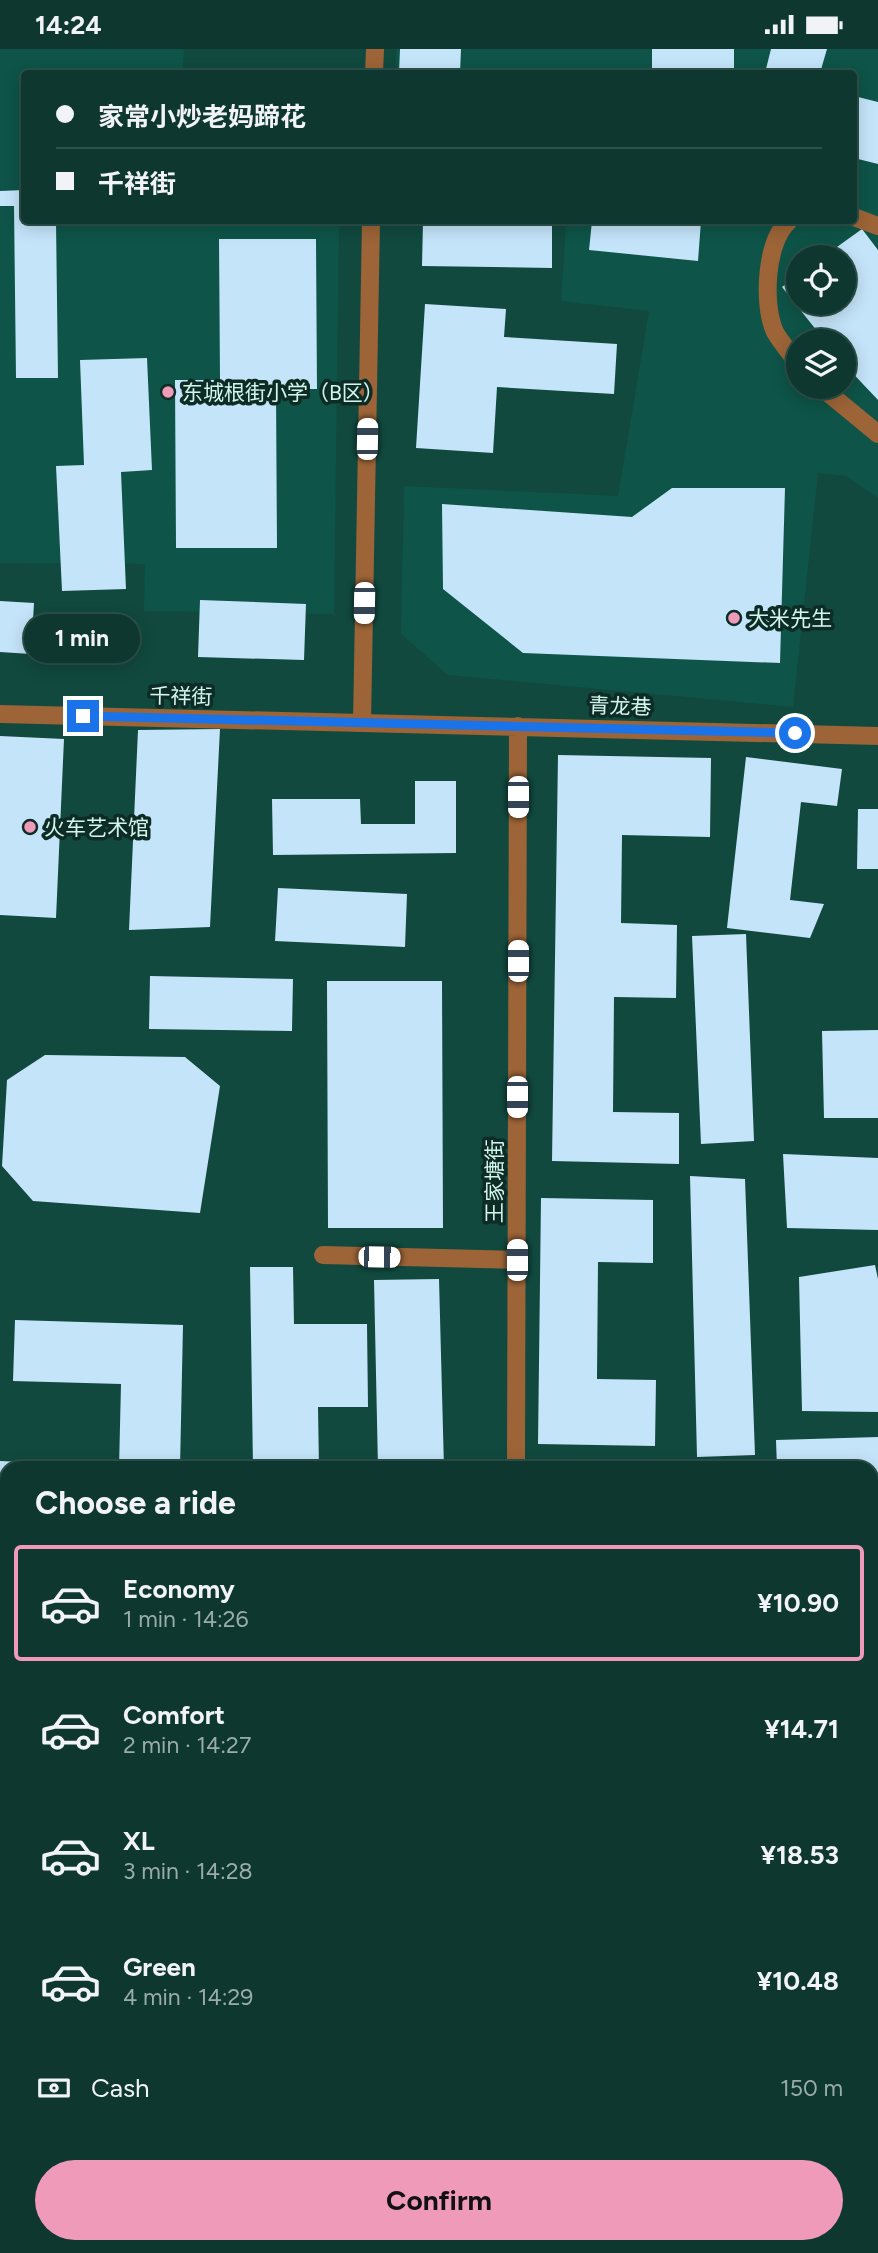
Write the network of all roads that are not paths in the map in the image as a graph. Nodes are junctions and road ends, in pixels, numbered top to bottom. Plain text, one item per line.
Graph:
1 (375, 49) edge
2 (374, 70) edge
3 (857, 218) edge
4 (371, 224) edge
5 (787, 224) edge
6 (878, 226) edge
7 (786, 347) edge
8 (836, 399) edge
9 (878, 434) edge
10 (0, 714) edge
11 (362, 723) junction
12 (518, 726) junction
13 (878, 736) edge
14 (323, 1255) dead end
15 (517, 1260) junction
16 (516, 1461) edge

1 - 2 street
3 - 6 street
4 - 11 street
5 - 7 street
8 - 9 street
10 - 11 street, 千祥街
11 - 12 street, 青龙巷
12 - 13 street, 青龙巷
12 - 15 street, 王家塘街
14 - 15 street
15 - 16 street, 王家塘街

